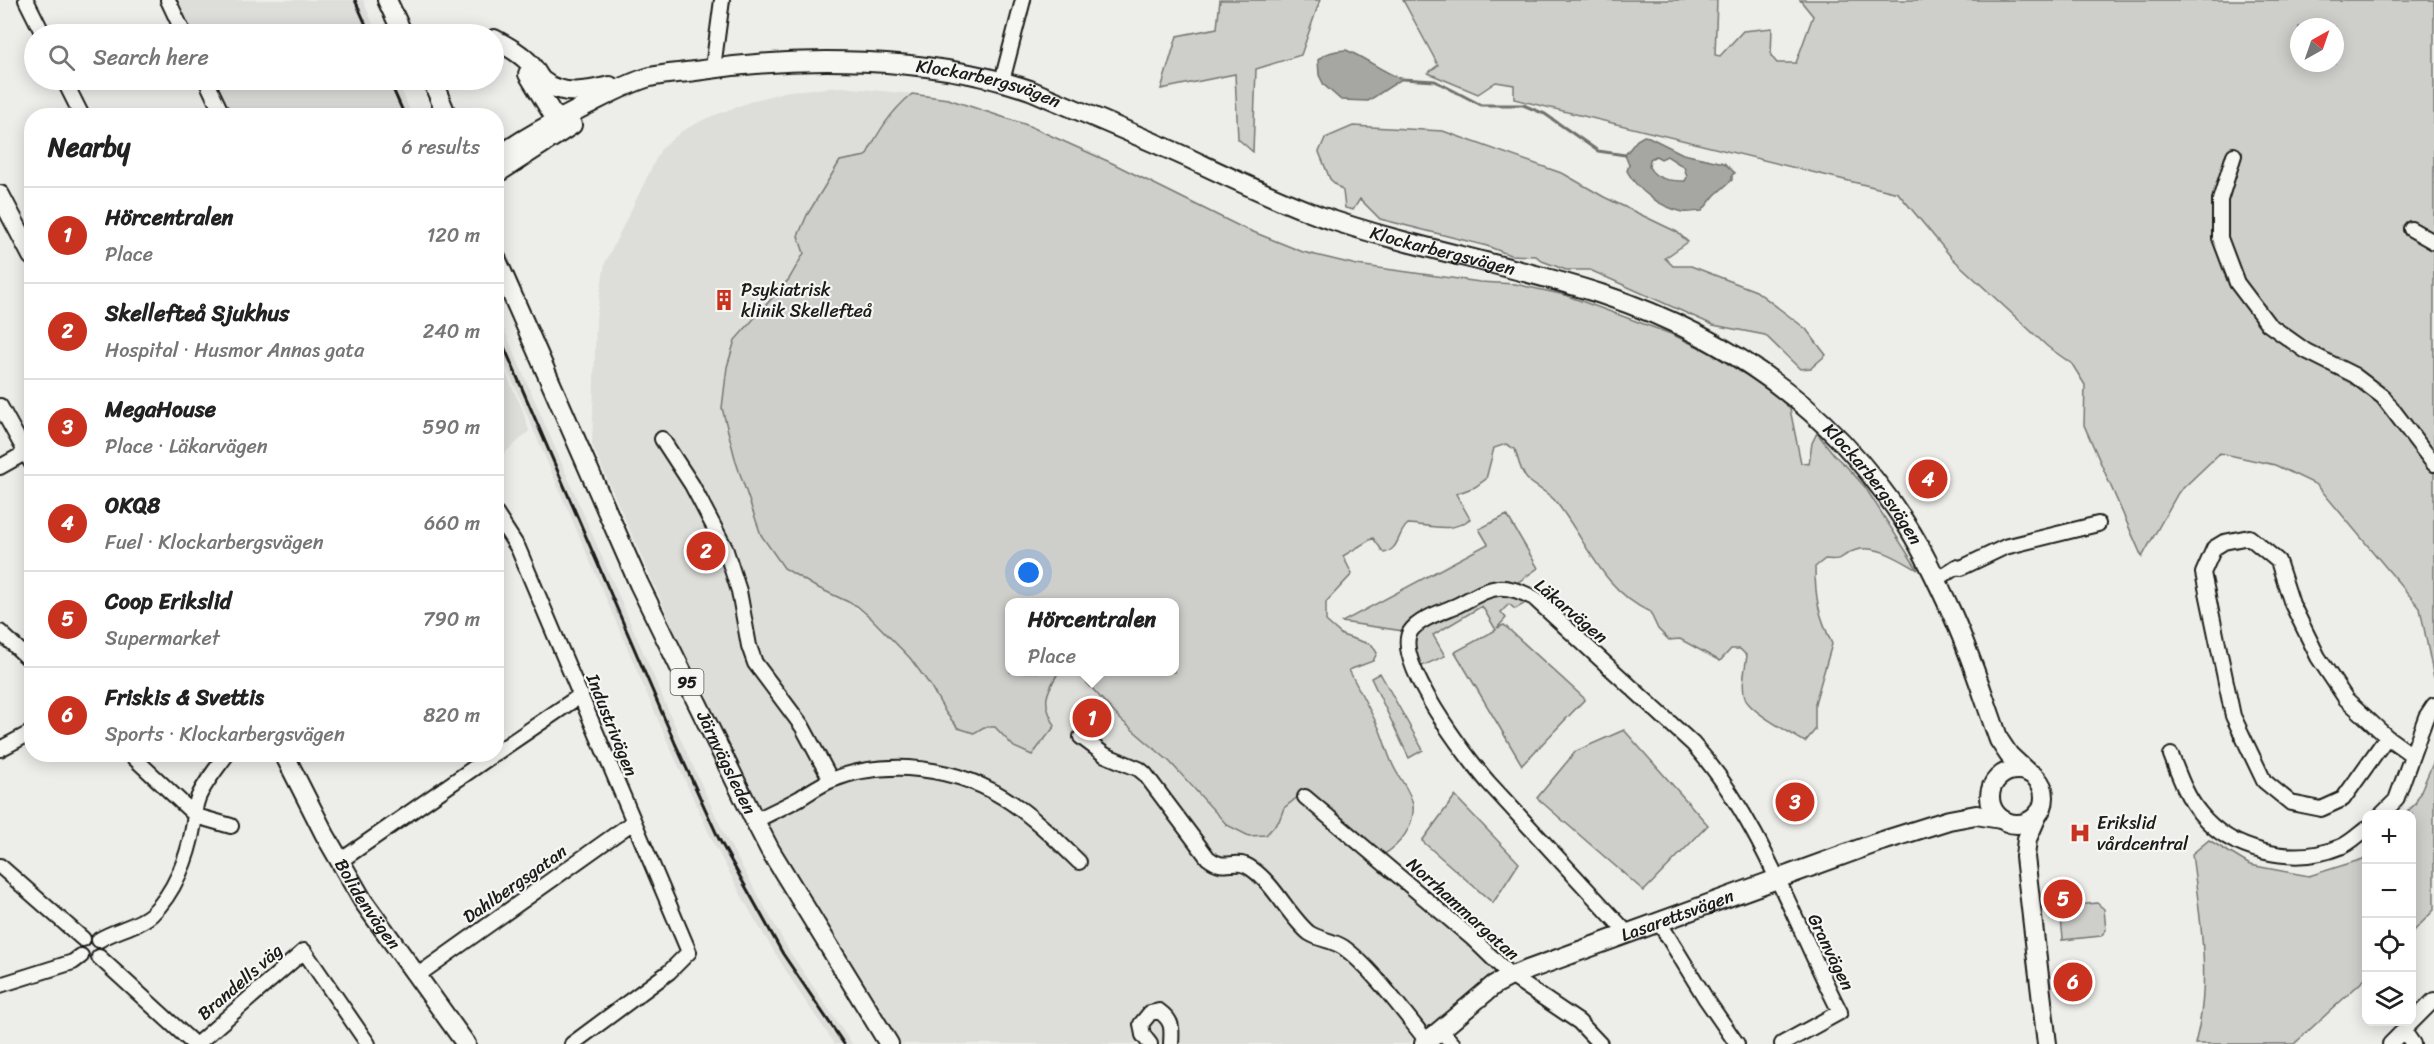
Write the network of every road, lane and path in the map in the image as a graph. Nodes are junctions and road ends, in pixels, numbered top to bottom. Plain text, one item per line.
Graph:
1 (26, 0) edge
2 (168, 0) edge
3 (387, 0) edge
4 (398, 0) edge
5 (722, 0) edge
6 (1023, 0) edge
7 (38, 24) edge
8 (179, 24) edge
9 (398, 24) edge
10 (409, 24) edge
11 (504, 45) edge
12 (504, 55) edge
13 (713, 68) junction
14 (685, 73) junction
15 (650, 77) junction
16 (542, 80) junction
17 (1002, 81) junction
18 (69, 90) edge
19 (211, 90) edge
20 (428, 90) edge
21 (435, 90) edge
22 (440, 90) edge
23 (78, 108) edge
24 (219, 108) edge
25 (439, 108) edge
26 (440, 108) edge
27 (441, 108) edge
28 (563, 124) junction
29 (504, 154) edge
30 (2234, 155) dead end
31 (504, 168) edge
32 (0, 195) edge
33 (2411, 229) dead end
34 (24, 241) edge
35 (2434, 242) edge
36 (504, 266) edge
37 (504, 275) edge
38 (517, 303) junction
39 (0, 406) edge
40 (662, 439) dead end
41 (24, 447) edge
42 (24, 458) edge
43 (2434, 464) edge
44 (0, 468) edge
45 (2097, 524) dead end
46 (504, 526) edge
47 (1935, 580) junction
48 (0, 632) edge
49 (24, 654) edge
50 (581, 694) junction
51 (2434, 705) edge
52 (24, 736) edge
53 (1081, 737) dead end
54 (2387, 737) junction
55 (1999, 740) junction
56 (504, 748) edge
57 (0, 749) edge
58 (2412, 754) junction
59 (2171, 755) dead end
60 (139, 762) edge
61 (222, 762) edge
62 (288, 762) edge
63 (483, 762) edge
64 (2026, 771) junction
65 (831, 780) junction
66 (1993, 783) junction
67 (1305, 797) dead end
68 (2386, 810) edge
69 (196, 816) junction
70 (2037, 816) junction
71 (1949, 820) junction
72 (2002, 820) junction
73 (755, 821) junction
74 (633, 822) junction
75 (231, 826) dead end
76 (2362, 832) edge
77 (2025, 857) junction
78 (340, 861) junction
79 (1079, 862) dead end
80 (0, 866) edge
81 (1777, 880) junction
82 (1659, 922) junction
83 (1628, 934) junction
84 (83, 939) junction
85 (99, 940) junction
86 (81, 956) junction
87 (99, 957) junction
88 (418, 975) junction
89 (1511, 976) junction
90 (0, 985) edge
91 (2434, 1000) edge
92 (2404, 1031) junction
93 (590, 1039) edge
94 (1430, 1039) edge
95 (195, 1044) edge
96 (368, 1044) edge
97 (466, 1044) edge
98 (572, 1044) edge
99 (889, 1044) edge
100 (1150, 1044) edge
101 (1171, 1044) edge
102 (1453, 1044) edge
103 (1600, 1044) edge
104 (1737, 1044) edge
105 (1782, 1044) edge
106 (2047, 1044) edge
107 (2390, 1044) edge
108 (2413, 1044) edge

1 - 7 street
2 - 8 street
3 - 9 main road
4 - 10 main road
5 - 13 street
6 - 17 street
11 - 16 main road
12 - 28 main road
13 - 14 main road, Klockarbergsvägen
13 - 17 main road, Klockarbergsvägen
14 - 15 main road, Klockarbergsvägen
14 - 28 main road, Klockarbergsvägen
15 - 16 main road
15 - 28 main road, Klockarbergsvägen
16 - 28 main road
17 - 47 main road, Klockarbergsvägen
18 - 23 street
19 - 24 street
20 - 25 main road
21 - 26 main road
22 - 27 main road
28 - 29 main road, Klockarbergsvägen
28 - 31 main road, Klockarbergsvägen
30 - 43 street
32 - 34 main road
33 - 35 street
36 - 38 main road, Järnvägsleden / 95
37 - 38 main road, Järnvägsleden / 95
38 - 73 main road, Järnvägsleden / 95
39 - 41 street
40 - 65 street
42 - 44 street
45 - 47 street
46 - 50 street, Industrivägen
47 - 55 main road, Klockarbergsvägen
48 - 49 street
50 - 56 street
50 - 74 street, Industrivägen
51 - 58 street
52 - 57 street
53 - 94 street
54 - 54 street
54 - 58 street
55 - 64 main road, Klockarbergsvägen
55 - 66 main road, Klockarbergsvägen
58 - 68 street
59 - 76 street
60 - 69 street
61 - 69 street
62 - 78 main road, Bolidenvägen
63 - 78 street
64 - 66 main road
64 - 70 main road
65 - 73 street
65 - 79 street
66 - 71 main road, Lasarettsvägen
66 - 72 main road
67 - 89 street, Norrhammargatan
69 - 75 street
69 - 85 street
70 - 72 main road
70 - 77 main road
71 - 72 main road, Lasarettsvägen
71 - 81 main road, Lasarettsvägen
72 - 77 main road
73 - 99 main road, Järnvägsleden / 95
74 - 88 street, Dahlbergsgatan
74 - 93 street, Industrivägen
77 - 106 main road
78 - 88 main road, Bolidenvägen
80 - 84 street
81 - 82 main road, Lasarettsvägen
81 - 83 street, Läkarvägen
81 - 105 street, Granvägen
82 - 83 main road, Lasarettsvägen
82 - 104 street
83 - 89 main road, Lasarettsvägen
84 - 85 street
84 - 86 street
85 - 87 street
86 - 87 street
86 - 90 street
87 - 95 street
88 - 97 main road, Bolidenvägen
89 - 94 main road, Lasarettsvägen
89 - 103 street, Norrhammargatan
91 - 92 street
92 - 107 street
92 - 108 street
93 - 98 street
94 - 102 street
95 - 96 street, Brandells väg
100 - 101 street

